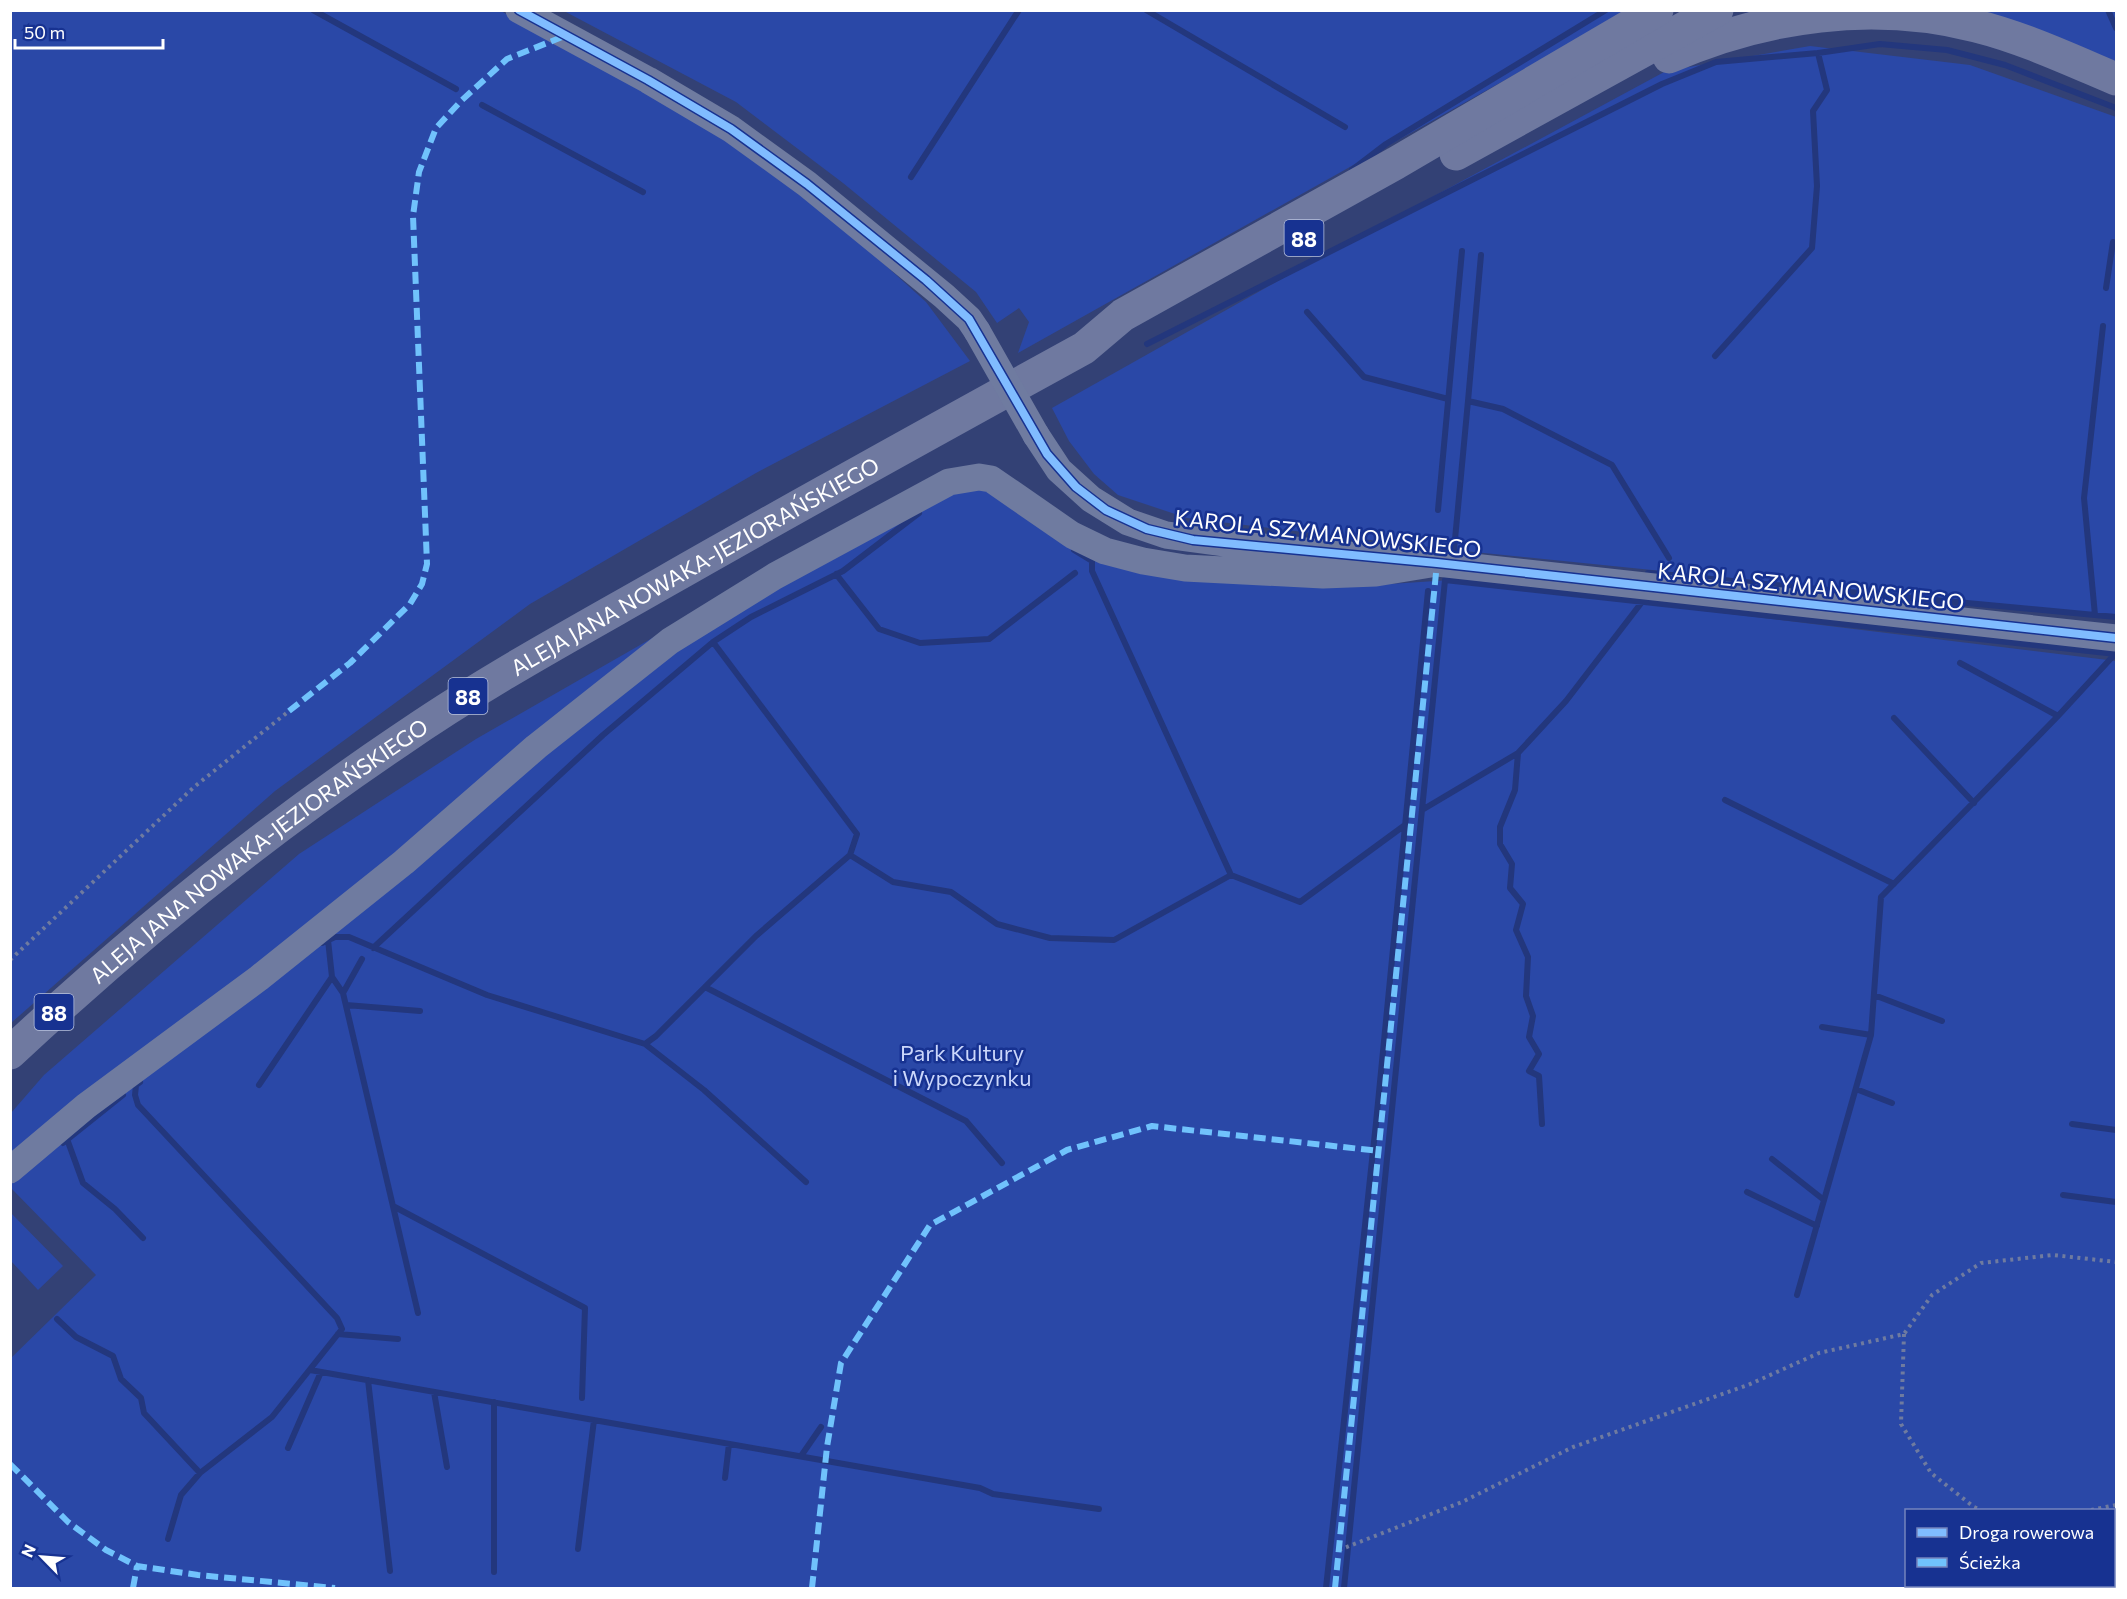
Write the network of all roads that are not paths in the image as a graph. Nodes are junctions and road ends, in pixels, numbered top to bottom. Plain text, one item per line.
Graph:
1 (519, 10) edge
2 (1657, 10) edge
3 (1717, 10) edge
4 (2116, 79) edge
5 (1520, 118) junction
6 (1084, 348) junction
7 (1437, 563) junction
8 (2116, 638) edge
9 (10, 1053) edge
10 (10, 1170) edge

1 - 7 street, KAROLA SZYMANOWSKIEGO, bridge
2 - 6 main road, ALEJA JANA NOWAKA-JEZIORAŃSKIEGO / 88
3 - 5 main road, ALEJA JANA NOWAKA-JEZIORAŃSKIEGO / 88
4 - 5 main road
5 - 6 main road, ALEJA JANA NOWAKA-JEZIORAŃSKIEGO / 88
6 - 9 main road, ALEJA JANA NOWAKA-JEZIORAŃSKIEGO / 88
7 - 8 street, KAROLA SZYMANOWSKIEGO
7 - 10 street

